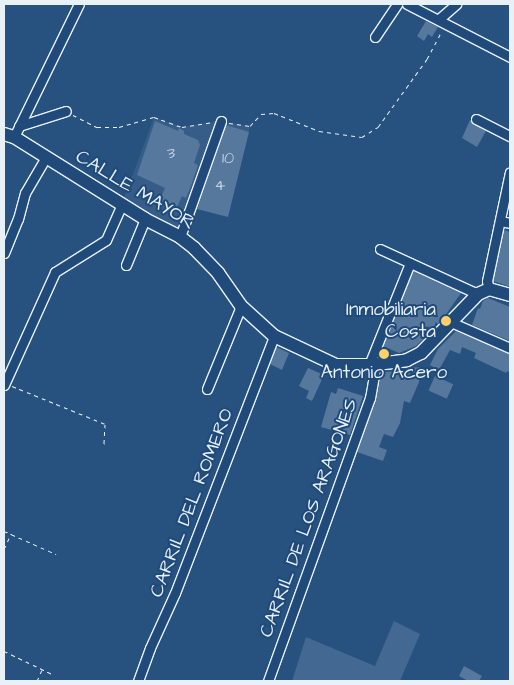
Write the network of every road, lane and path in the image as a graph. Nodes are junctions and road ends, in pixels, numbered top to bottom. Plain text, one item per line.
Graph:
1 (79, 4) edge
2 (397, 4) edge
3 (407, 4) edge
4 (456, 4) edge
5 (442, 22) junction
6 (375, 37) dead end
7 (510, 57) edge
8 (66, 111) joint
9 (476, 120) dead end
10 (221, 121) junction
11 (12, 133) edge
12 (510, 136) edge
13 (46, 157) junction
14 (510, 175) edge
15 (122, 204) junction
16 (145, 219) junction
17 (500, 221) junction
18 (510, 223) edge
19 (180, 236) junction
20 (380, 249) dead end
21 (4, 253) edge
22 (410, 263) junction
23 (126, 265) dead end
24 (483, 292) junction
25 (510, 295) edge
26 (241, 306) junction
27 (452, 323) junction
28 (274, 336) junction
29 (510, 348) edge
30 (372, 365) junction
31 (5, 383) edge
32 (207, 389) dead end
33 (104, 445) dead end
34 (4, 530) edge
35 (11, 534) junction
36 (4, 549) edge
37 (56, 554) dead end
38 (4, 651) edge
39 (42, 669) junction
40 (54, 675) dead end
41 (37, 681) edge
42 (138, 681) edge
43 (268, 681) edge

1 - 11 street
2 - 6 street
3 - 5 street
4 - 5 street
5 - 7 street
5 - 10 path
8 - 10 path
8 - 11 street
9 - 12 street
10 - 19 street
11 - 13 street, CALLE MAYOR
13 - 15 street, CALLE MAYOR
13 - 21 street
14 - 17 street
15 - 16 street, CALLE MAYOR
15 - 31 street
16 - 19 street, CALLE MAYOR
16 - 23 street
17 - 18 street
17 - 24 street
19 - 26 street, CALLE MAYOR
20 - 22 street
22 - 24 street
22 - 30 street, CARRIL DE LOS ARAGONES
24 - 25 street
24 - 27 street, CALLE MAYOR
26 - 28 street, CALLE MAYOR
26 - 32 street
27 - 29 street
27 - 30 street, CALLE MAYOR
28 - 30 street, CALLE MAYOR
28 - 42 street, CARRIL DEL ROMERO
30 - 43 street, CARRIL DE LOS ARAGONES
31 - 33 path
34 - 35 path
35 - 36 path
35 - 37 path
38 - 39 path
39 - 40 path
39 - 41 path

